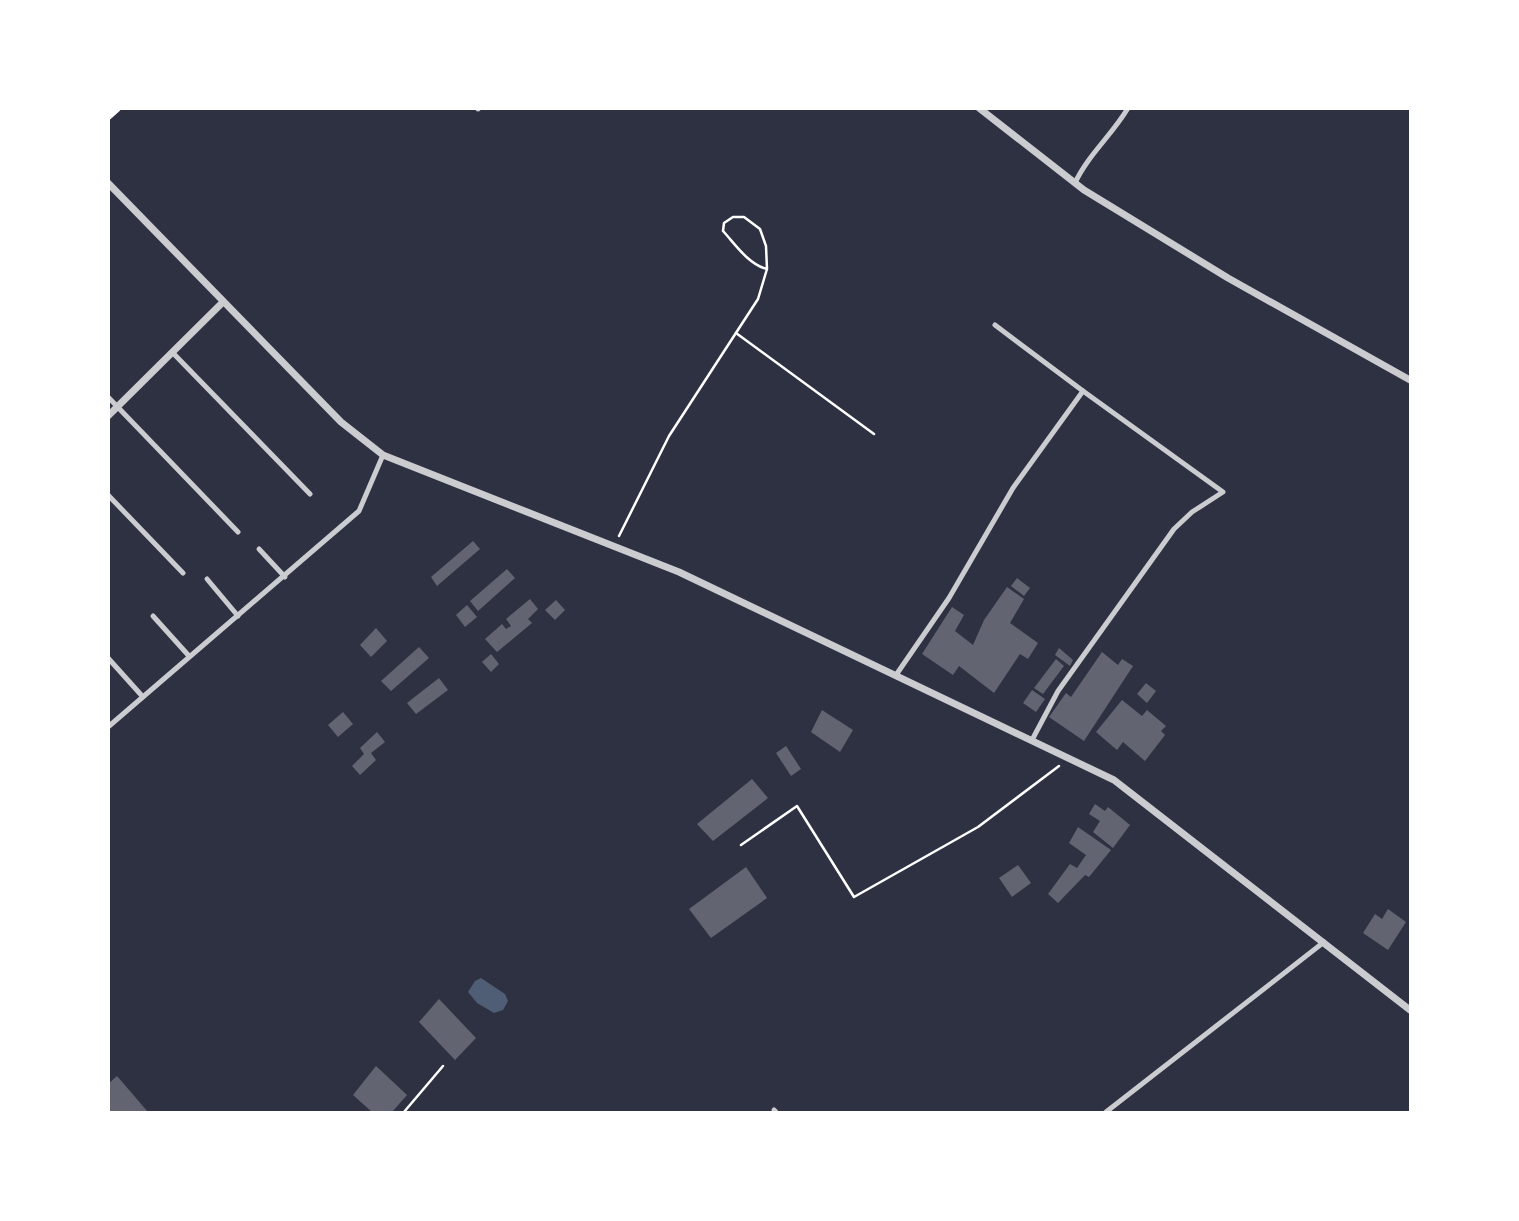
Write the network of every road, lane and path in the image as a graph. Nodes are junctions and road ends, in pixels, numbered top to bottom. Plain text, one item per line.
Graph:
1 (117, 108) edge
2 (979, 108) edge
3 (1128, 108) edge
4 (108, 116) edge
5 (108, 183) edge
6 (1075, 183) junction
7 (767, 269) junction
8 (223, 302) junction
9 (995, 325) dead end
10 (736, 332) junction
11 (172, 352) junction
12 (1410, 380) edge
13 (1083, 391) junction
14 (108, 397) edge
15 (118, 407) junction
16 (108, 416) edge
17 (874, 434) dead end
18 (383, 455) junction
19 (310, 494) dead end
20 (108, 495) edge
21 (238, 531) dead end
22 (614, 545) junction
23 (259, 549) dead end
24 (183, 573) dead end
25 (285, 577) junction
26 (207, 579) dead end
27 (153, 616) dead end
28 (238, 616) junction
29 (189, 656) junction
30 (108, 658) edge
31 (896, 675) junction
32 (143, 697) junction
33 (108, 727) edge
34 (1032, 740) junction
35 (1070, 758) junction
36 (741, 845) dead end
37 (1324, 942) junction
38 (1410, 1010) edge
39 (443, 1066) dead end
40 (404, 1112) edge
41 (1106, 1112) edge

1 - 4 main road
2 - 6 street
3 - 6 street
5 - 8 street
6 - 12 street
7 - 7 path
7 - 10 path
8 - 11 street
8 - 18 street
9 - 13 street
10 - 17 path
10 - 22 path
11 - 15 street
11 - 19 street
13 - 31 street
13 - 34 street
14 - 15 street
15 - 16 street
15 - 21 street
18 - 22 street
18 - 25 street
20 - 24 street
22 - 31 street
23 - 25 street
25 - 28 street
26 - 28 street
27 - 29 street
28 - 29 street
29 - 32 street
30 - 32 street
31 - 34 street
32 - 33 street
34 - 35 street
35 - 36 path
35 - 37 street
37 - 38 street
37 - 41 street
39 - 40 path

